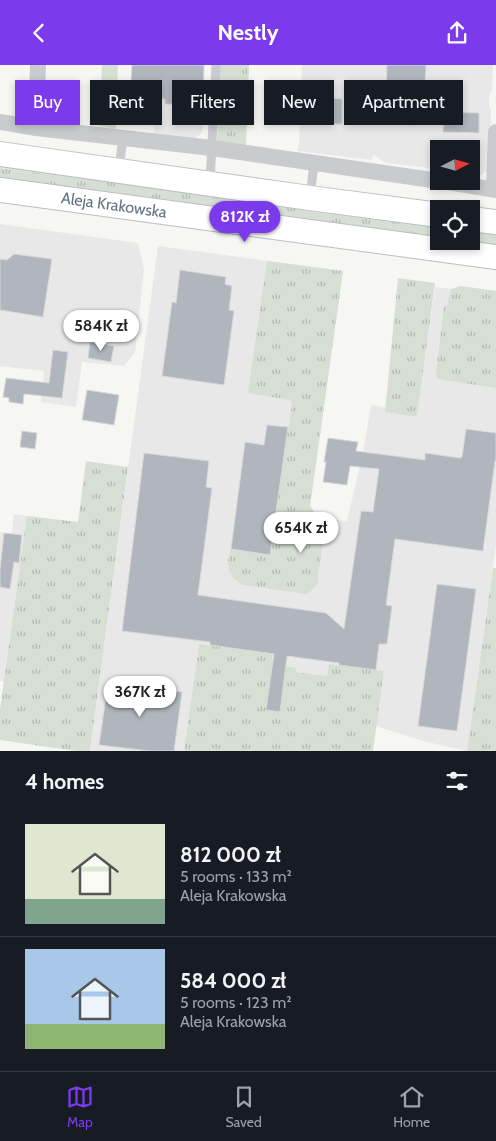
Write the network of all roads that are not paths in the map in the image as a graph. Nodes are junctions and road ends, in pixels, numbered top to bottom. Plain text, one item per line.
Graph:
1 (38, 65) edge
2 (216, 65) edge
3 (0, 122) edge
4 (36, 128) junction
5 (496, 131) edge
6 (123, 137) junction
7 (212, 148) junction
8 (0, 154) edge
9 (314, 163) junction
10 (119, 171) junction
11 (430, 180) edge
12 (210, 183) junction
13 (480, 187) edge
14 (495, 189) edge
15 (0, 190) edge
16 (310, 198) junction
17 (430, 214) edge
18 (480, 220) edge
19 (496, 223) edge
20 (496, 257) edge

1 - 4 street
2 - 7 lane
3 - 4 street
4 - 6 street
5 - 14 street
6 - 7 street
6 - 10 lane
7 - 9 street
7 - 12 lane
8 - 10 main road
9 - 11 street
9 - 16 lane
10 - 12 main road
12 - 16 main road
13 - 14 street
15 - 20 main road, Aleja Krakowska
16 - 17 main road
18 - 19 main road

